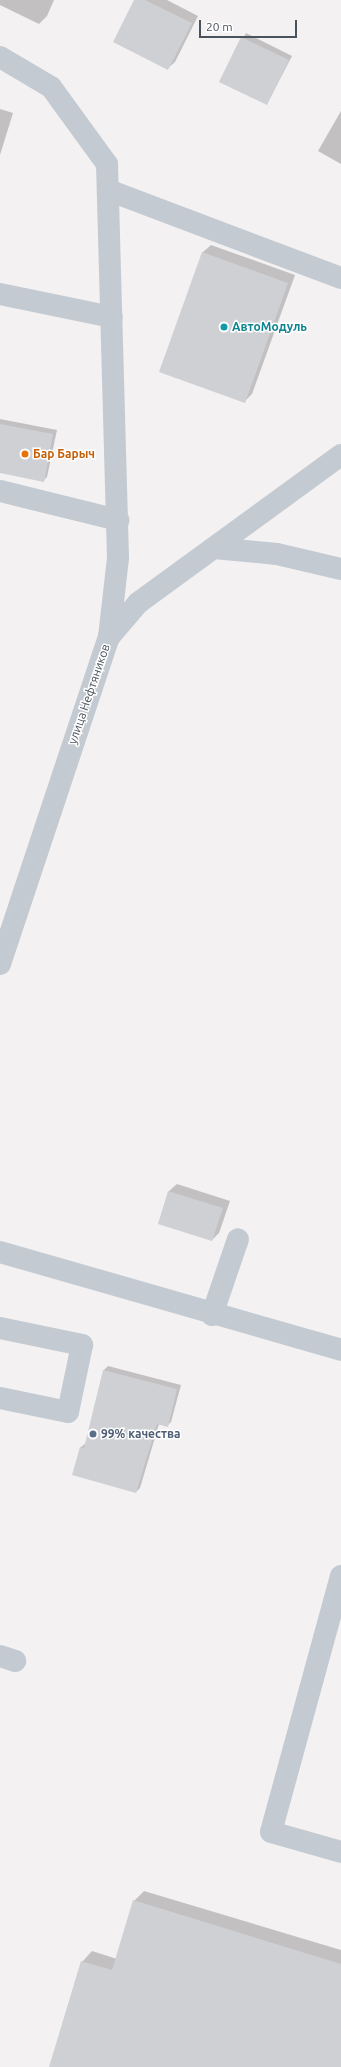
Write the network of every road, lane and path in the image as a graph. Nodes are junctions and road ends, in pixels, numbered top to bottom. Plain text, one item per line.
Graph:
1 (0, 57) edge
2 (108, 190) junction
3 (341, 278) edge
4 (0, 294) edge
5 (112, 317) junction
6 (341, 455) edge
7 (0, 491) edge
8 (118, 520) junction
9 (214, 548) junction
10 (341, 569) edge
11 (109, 637) junction
12 (0, 964) edge
13 (238, 1239) dead end
14 (0, 1252) edge
15 (212, 1315) junction
16 (0, 1328) edge
17 (341, 1350) edge
18 (0, 1398) edge
19 (341, 1576) edge
20 (341, 1852) edge

1 - 2 street
2 - 3 street
2 - 5 street
4 - 5 street
5 - 8 street
6 - 9 street, улица Нефтяников
7 - 8 street
8 - 11 street
9 - 10 street
9 - 11 street, улица Нефтяников
11 - 12 street, улица Нефтяников
13 - 15 street
14 - 15 street
15 - 17 street
16 - 18 street
19 - 20 street

